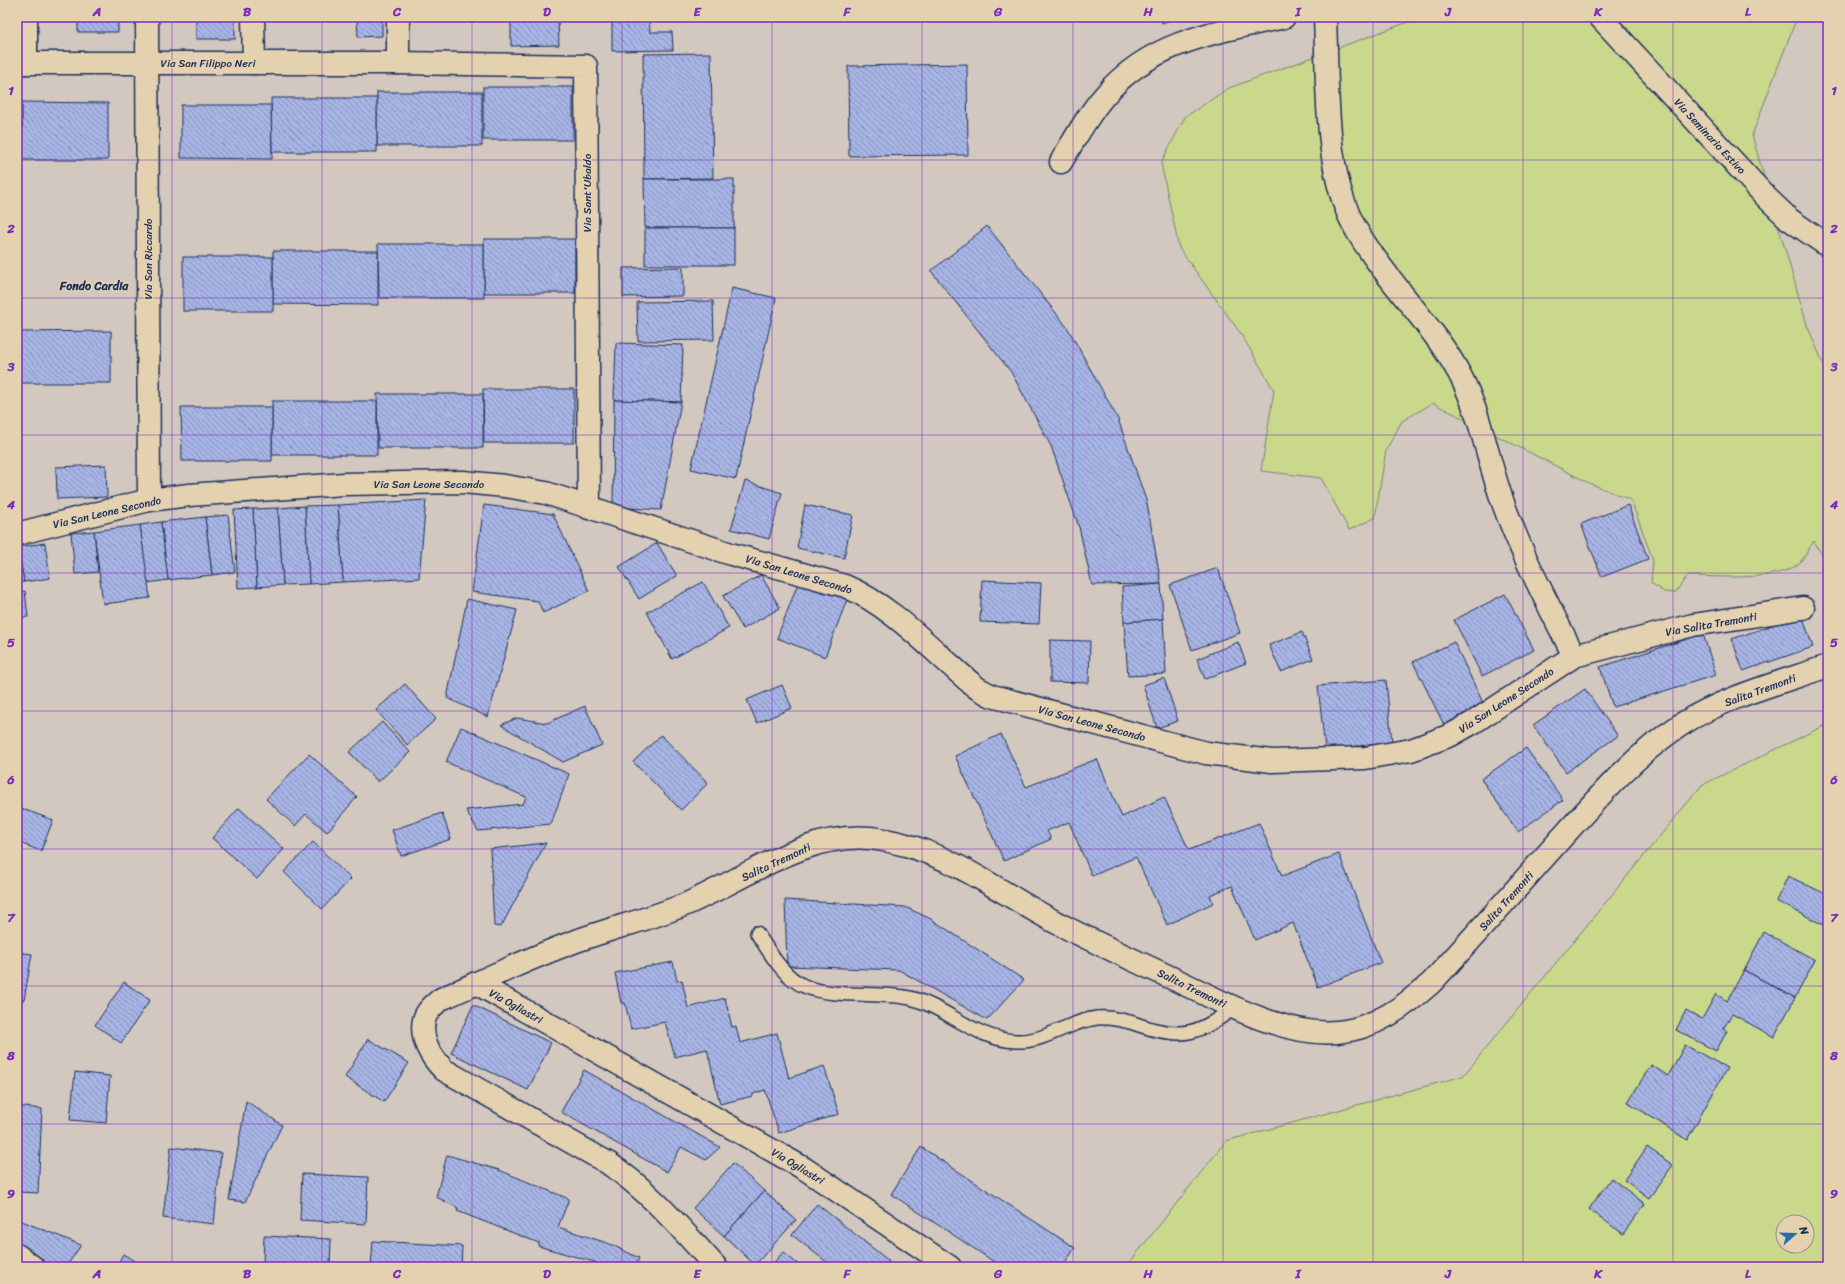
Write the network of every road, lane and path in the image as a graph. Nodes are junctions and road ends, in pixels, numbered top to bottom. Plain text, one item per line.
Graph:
1 (26, 17) edge
2 (146, 17) edge
3 (253, 17) edge
4 (398, 17) edge
5 (1284, 17) edge
6 (1325, 17) edge
7 (1600, 17) edge
8 (22, 63) edge
9 (147, 63) junction
10 (254, 63) junction
11 (398, 63) junction
12 (1061, 162) dead end
13 (1828, 246) edge
14 (149, 500) junction
15 (589, 508) junction
16 (17, 534) edge
17 (1803, 608) dead end
18 (1574, 656) junction
19 (1828, 666) edge
20 (757, 933) dead end
21 (476, 983) junction
22 (1234, 1008) junction
23 (17, 1255) edge
24 (33, 1267) edge
25 (716, 1267) edge
26 (950, 1267) edge

1 - 8 street
2 - 9 street, Via San Riccardo
3 - 10 street
4 - 11 street
5 - 12 street
6 - 18 street
7 - 13 street, Via Seminario Estivo
8 - 9 street, Via San Filippo Neri
9 - 10 street, Via San Filippo Neri
9 - 14 street, Via San Riccardo
10 - 11 street, Via San Filippo Neri
11 - 15 street, Via Sant'Ubaldo
14 - 15 street, Via San Leone Secondo
14 - 16 street, Via San Leone Secondo
15 - 18 street, Via San Leone Secondo
17 - 18 street, Via Salita Tremonti
19 - 22 street, Salita Tremonti
20 - 22 lane
21 - 22 street, Salita Tremonti
21 - 25 street, Via Ogliastri
21 - 26 street, Via Ogliastri
23 - 24 street

